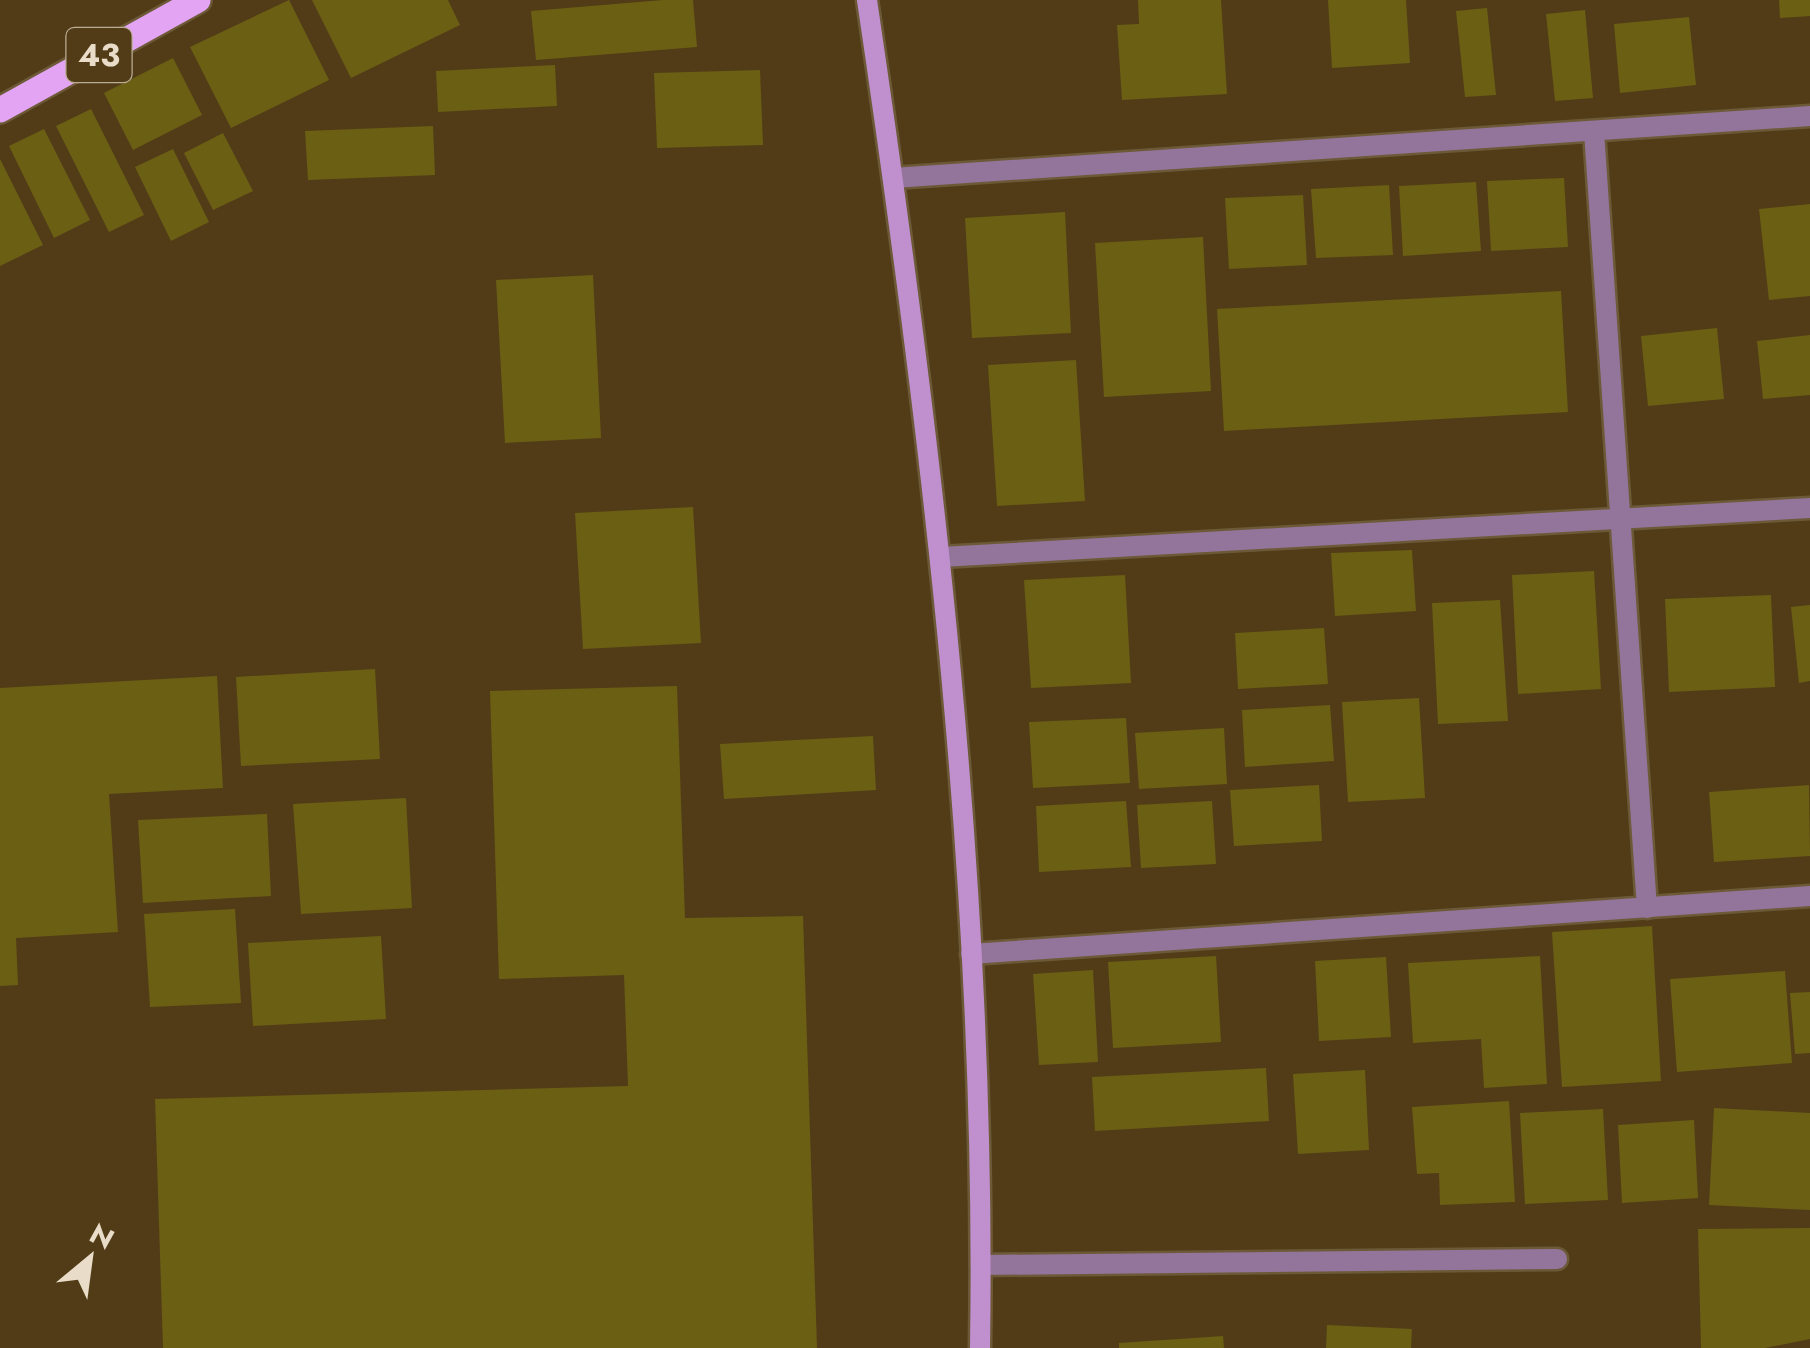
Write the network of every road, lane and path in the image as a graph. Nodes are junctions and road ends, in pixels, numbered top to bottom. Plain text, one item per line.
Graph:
1 (198, 0) edge
2 (867, 0) edge
3 (0, 110) edge
4 (1810, 116) edge
5 (1594, 131) junction
6 (893, 178) junction
7 (1810, 508) edge
8 (1622, 519) junction
9 (941, 557) junction
10 (1810, 896) edge
11 (1647, 908) junction
12 (971, 954) junction
13 (1556, 1259) dead end
14 (981, 1266) junction
15 (980, 1348) edge

1 - 3 main road, 43
2 - 6 street
4 - 5 street
5 - 6 street
5 - 8 street
6 - 9 street
7 - 8 street
8 - 9 street
8 - 11 street
9 - 12 street
10 - 11 street
11 - 12 street
12 - 14 street
13 - 14 street
14 - 15 street

